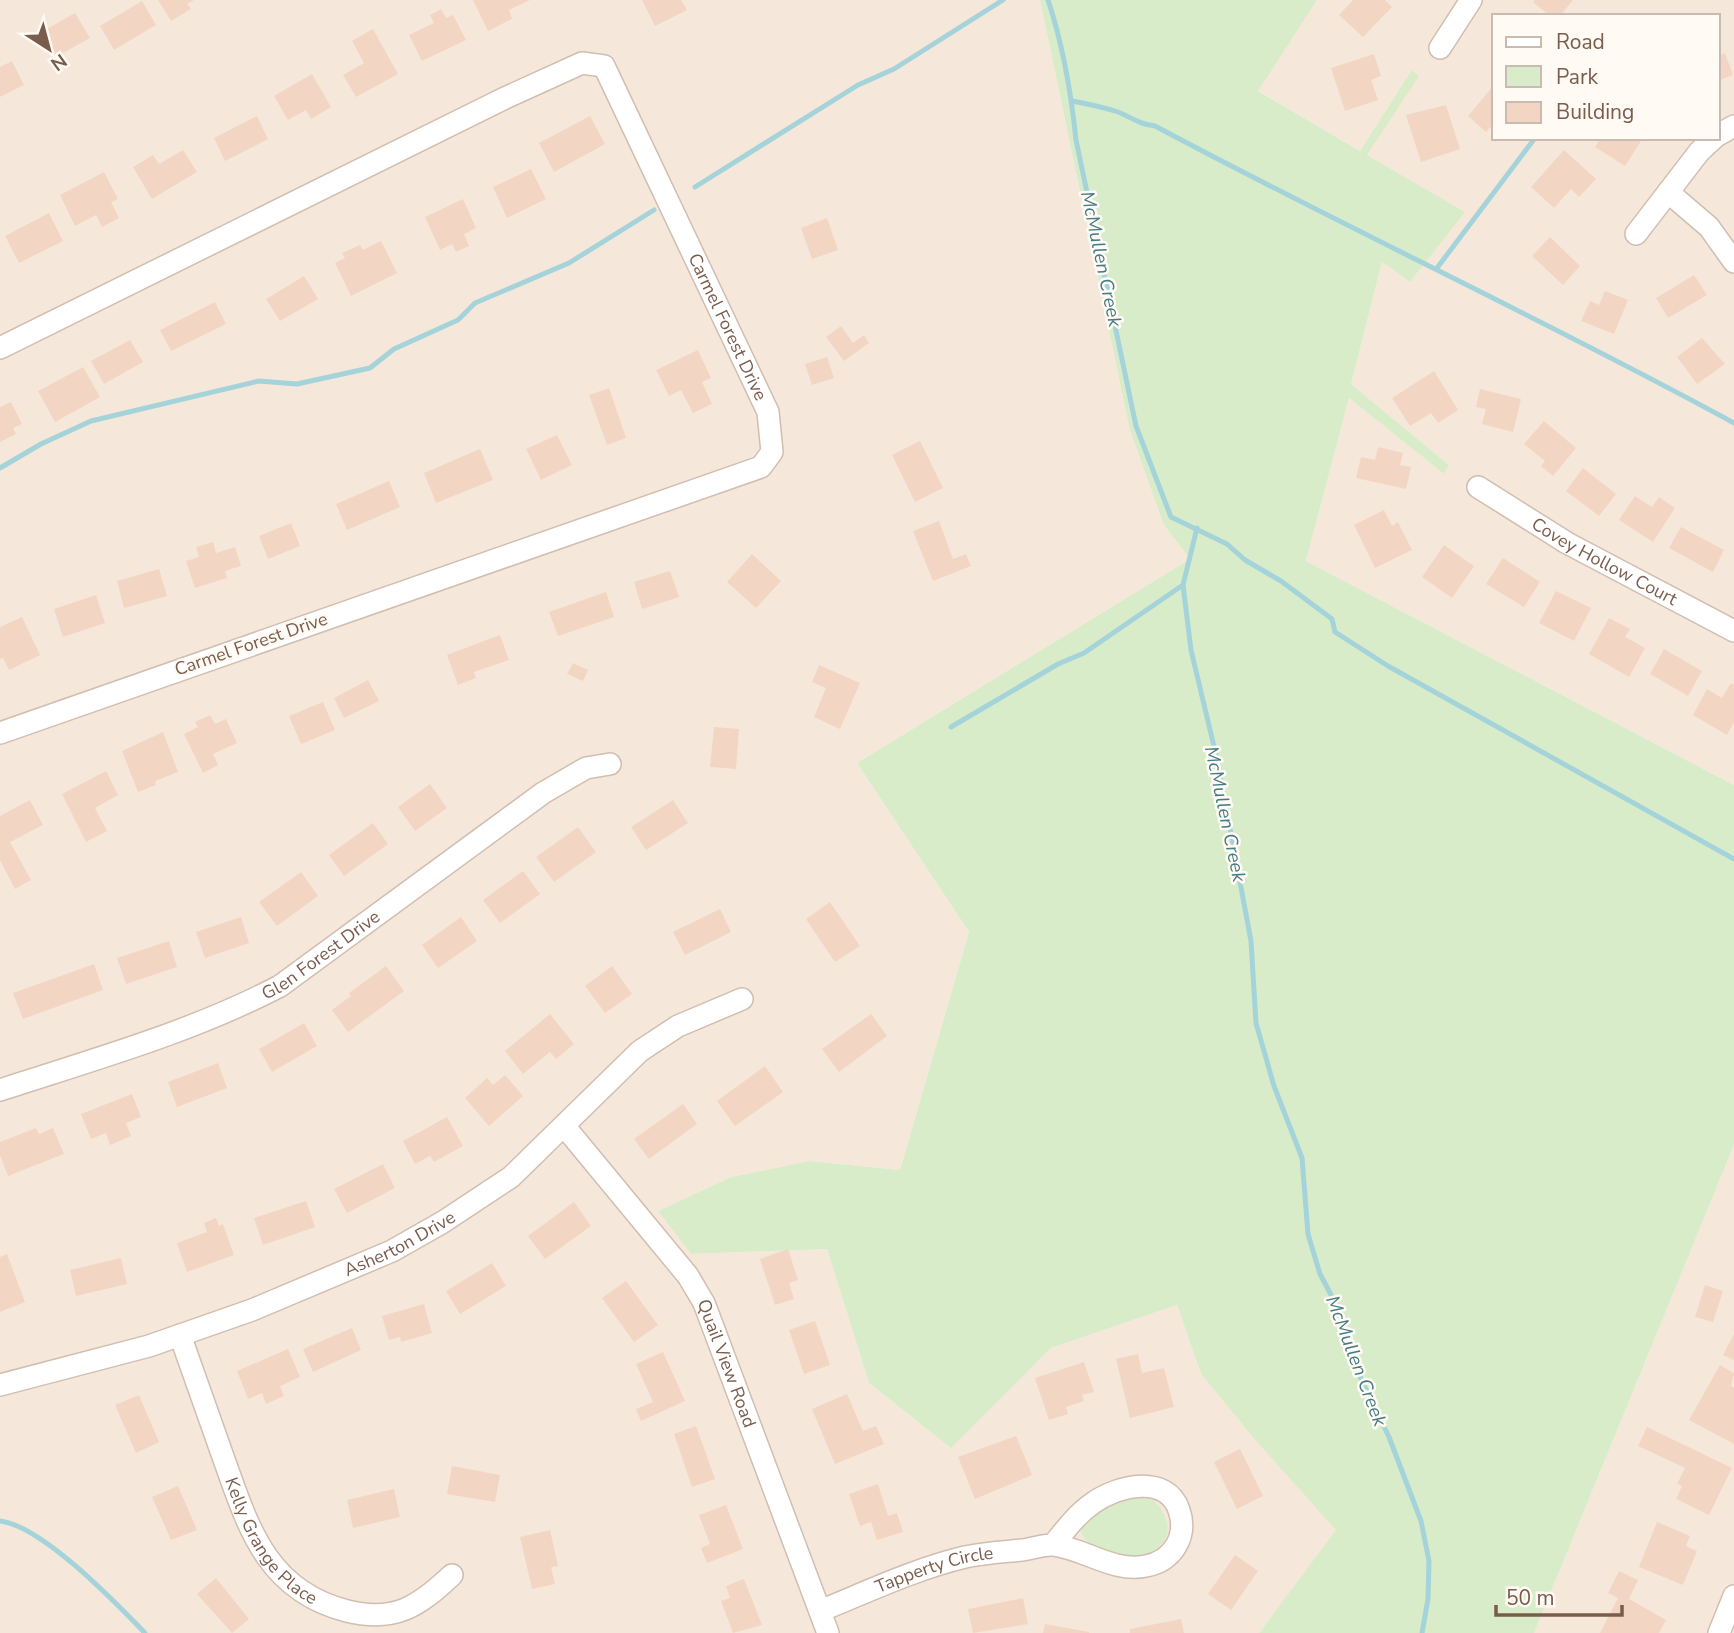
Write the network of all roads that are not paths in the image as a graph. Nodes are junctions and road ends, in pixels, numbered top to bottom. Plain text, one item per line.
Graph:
1 (1471, 0) edge
2 (1440, 48) dead end
3 (1713, 140) edge
4 (1668, 192) junction
5 (1636, 234) dead end
6 (1734, 262) edge
7 (0, 348) edge
8 (1478, 487) dead end
9 (1734, 631) edge
10 (0, 733) edge
11 (610, 764) dead end
12 (742, 999) dead end
13 (0, 1090) edge
14 (565, 1127) junction
15 (180, 1335) junction
16 (0, 1385) edge
17 (1053, 1545) junction
18 (452, 1575) dead end
19 (1734, 1596) edge
20 (820, 1611) junction
21 (828, 1633) edge
22 (1719, 1633) edge

1 - 2 street
3 - 4 street
4 - 5 street
4 - 6 street
7 - 10 street, Carmel Forest Drive
8 - 9 street, Covey Hollow Court
11 - 13 street, Glen Forest Drive
12 - 14 street, Asherton Drive
14 - 15 street, Asherton Drive
14 - 20 street, Quail View Road
15 - 16 street, Asherton Drive
15 - 18 street, Kelly Grange Place
17 - 17 street, Tapperty Circle
17 - 20 street, Tapperty Circle
19 - 22 street
20 - 21 street, Quail View Road

